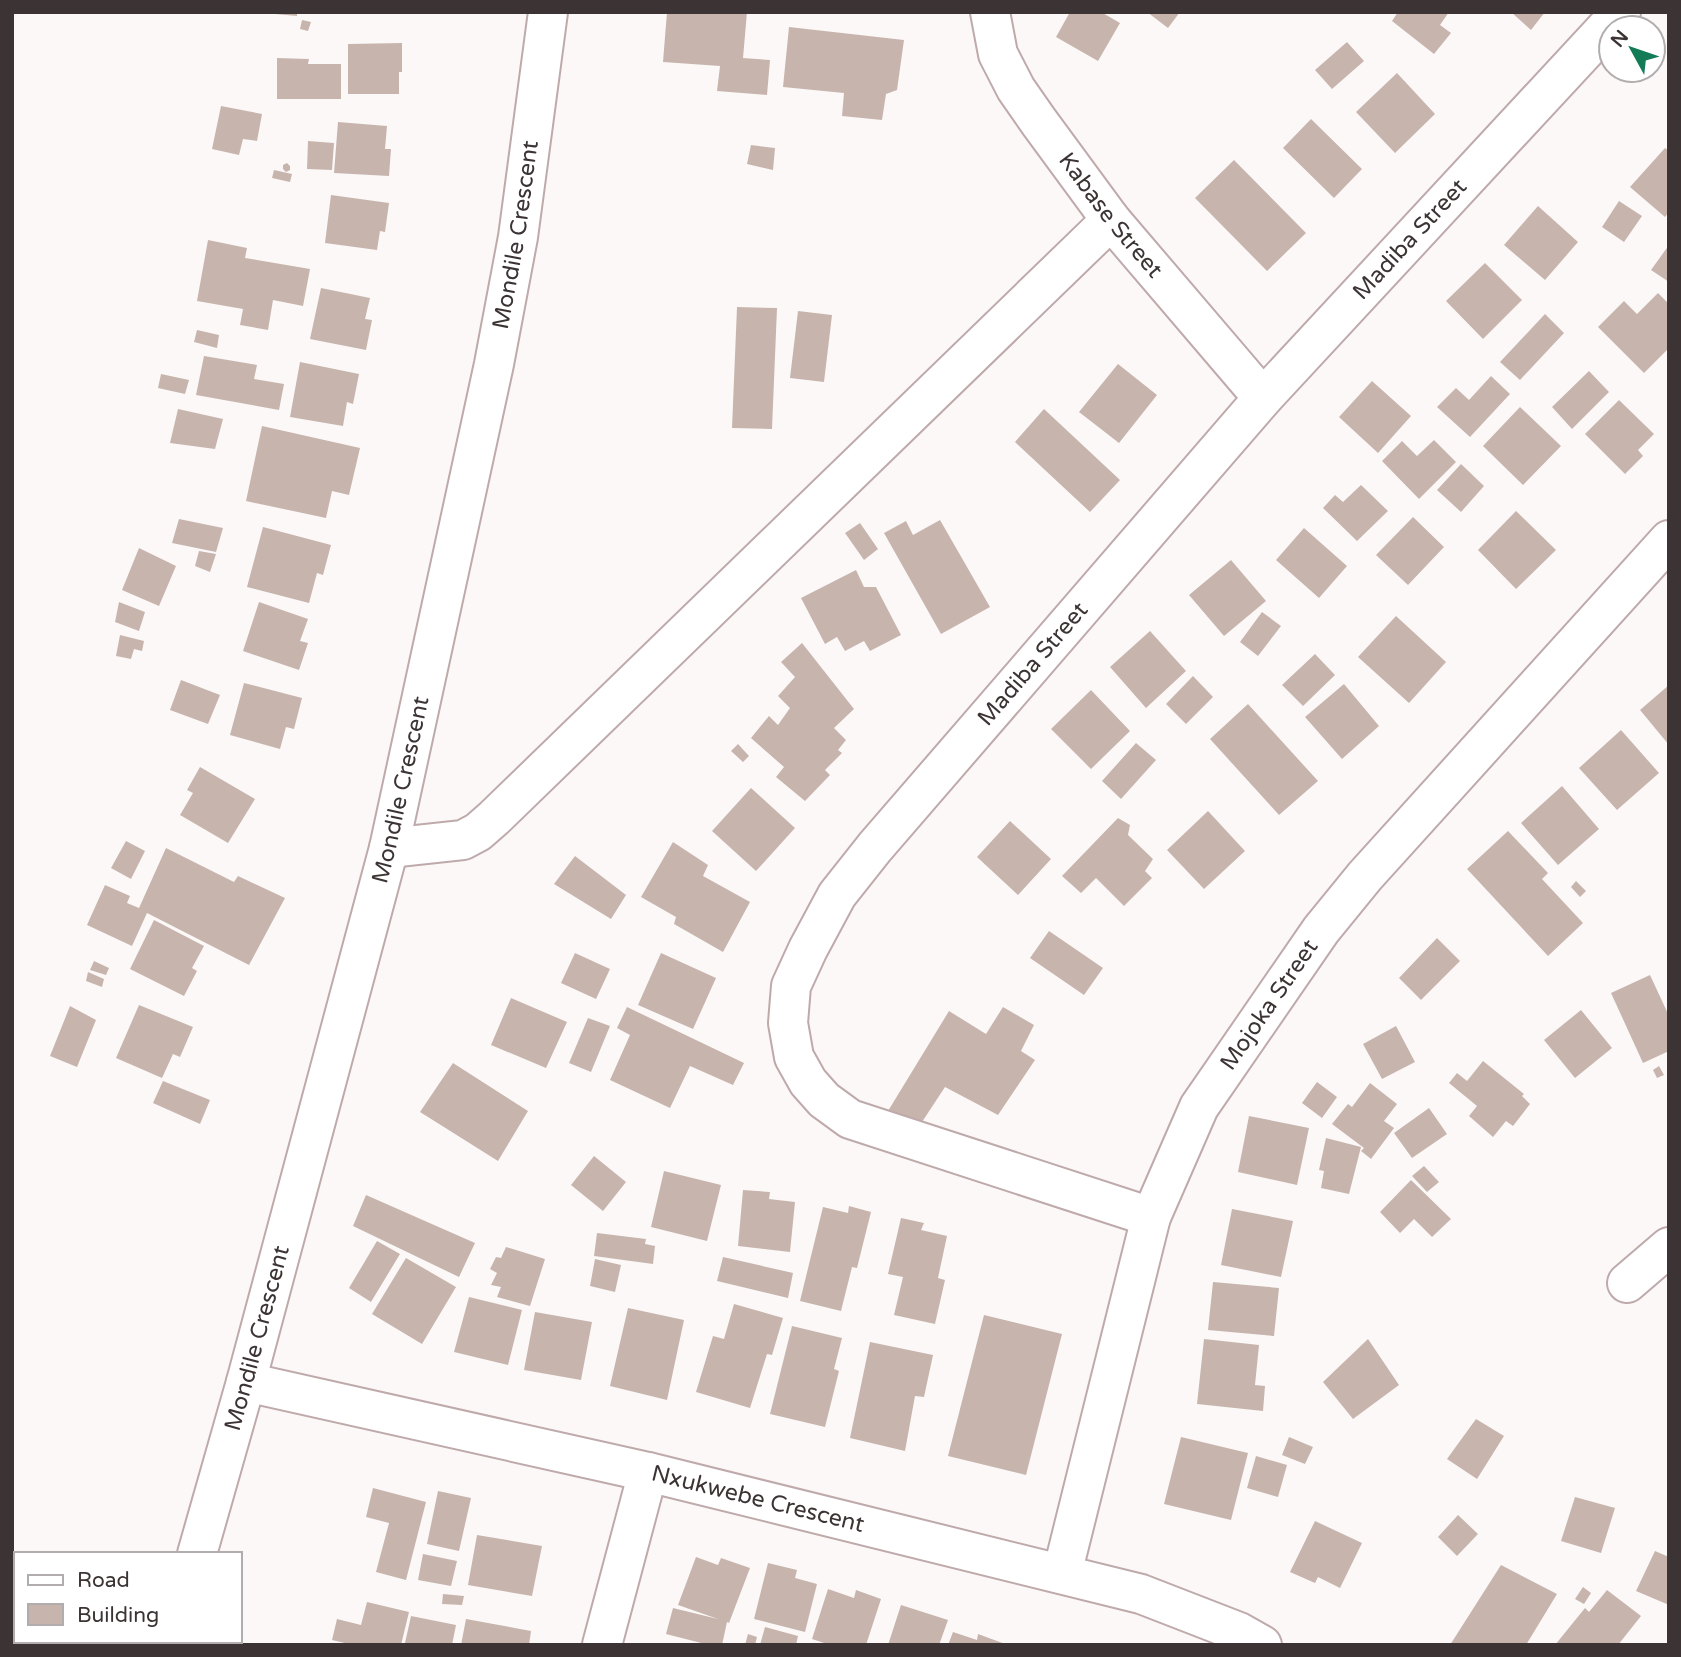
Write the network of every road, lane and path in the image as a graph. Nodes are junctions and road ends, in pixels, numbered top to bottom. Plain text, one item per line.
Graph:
1 (548, 12) edge
2 (990, 12) edge
3 (1621, 12) edge
4 (1111, 220) junction
5 (1263, 398) junction
6 (1669, 540) edge
7 (389, 848) junction
8 (1151, 1217) junction
9 (1669, 1247) edge
10 (1627, 1283) dead end
11 (246, 1382) junction
12 (648, 1472) junction
13 (198, 1552) edge
14 (1062, 1574) junction
15 (601, 1645) edge
16 (1262, 1645) edge

1 - 7 street, Mondile Crescent
2 - 4 street, Kabase Street
3 - 5 street, Madiba Street
4 - 5 street, Kabase Street
4 - 7 street
5 - 8 street, Madiba Street
6 - 8 street, Mojoka Street
7 - 11 street, Mondile Crescent
8 - 14 street, Mojoka Street
9 - 10 street
11 - 12 street, Nxukwebe Crescent
11 - 13 street, Mondile Crescent
12 - 14 street, Nxukwebe Crescent
12 - 15 street
14 - 16 street, Nxukwebe Crescent

